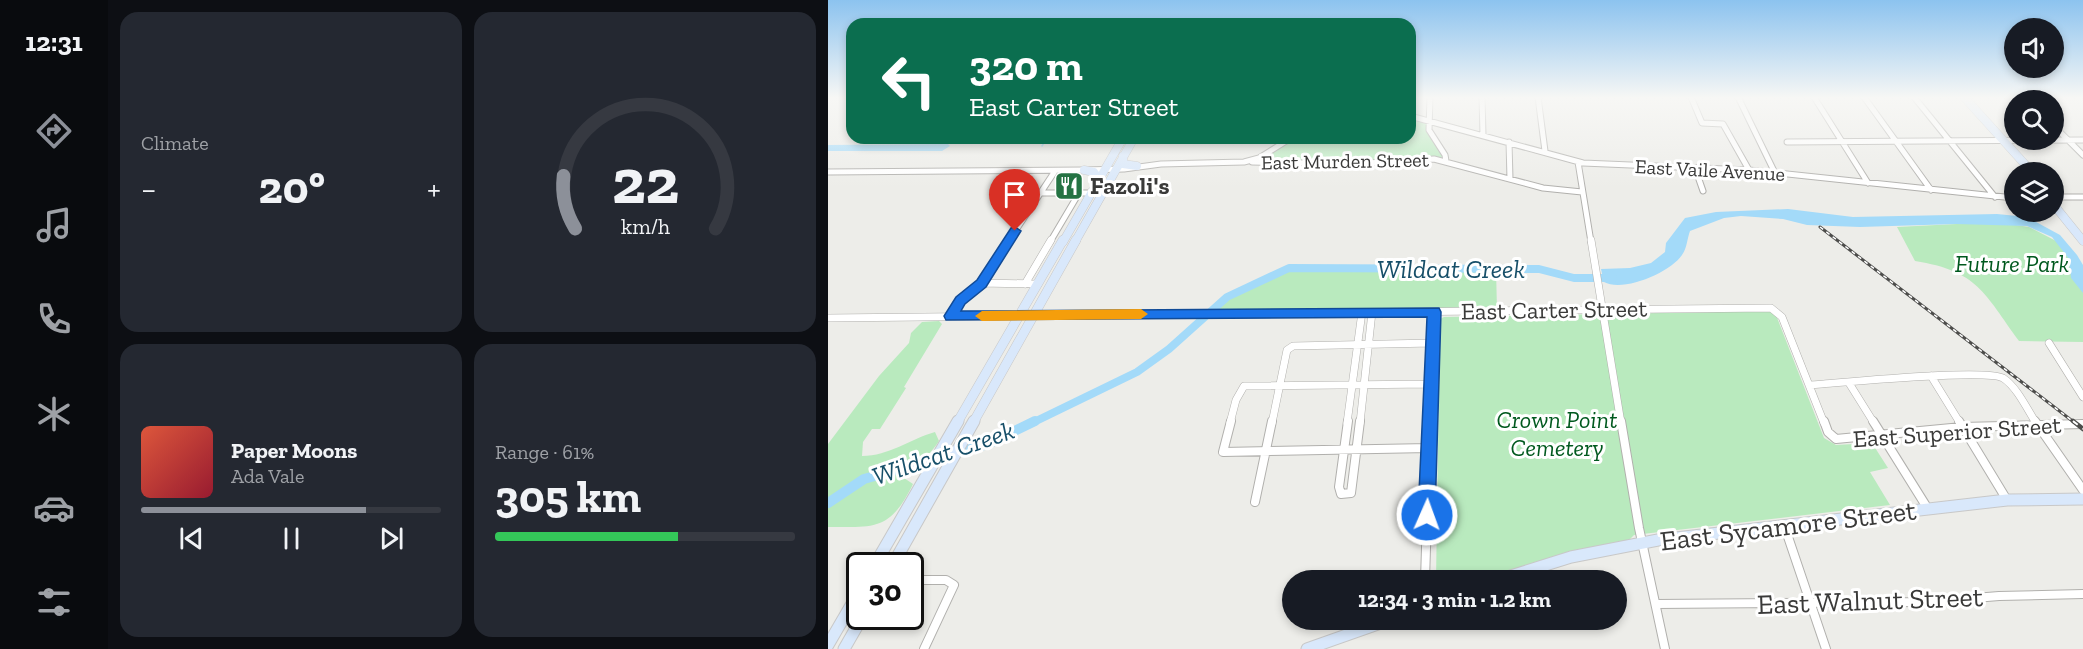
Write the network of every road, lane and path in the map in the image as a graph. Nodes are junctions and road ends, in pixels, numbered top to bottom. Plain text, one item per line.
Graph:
1 (1429, 127) edge
2 (1453, 127) edge
3 (1483, 127) edge
4 (1542, 127) edge
5 (1725, 127) edge
6 (1753, 127) edge
7 (1833, 127) edge
8 (1886, 127) edge
9 (1939, 127) edge
10 (1991, 127) edge
11 (1483, 135) junction
12 (2064, 136) edge
13 (2068, 140) junction
14 (2083, 140) edge
15 (1896, 141) junction
16 (1950, 141) junction
17 (2003, 141) junction
18 (1509, 142) junction
19 (1787, 142) dead end
20 (1842, 142) junction
21 (1120, 144) edge
22 (1130, 144) edge
23 (1281, 144) edge
24 (1545, 151) junction
25 (1123, 156) junction
26 (2083, 156) edge
27 (1446, 161) junction
28 (1244, 162) junction
29 (1578, 162) junction
30 (2023, 162) edge
31 (1137, 166) junction
32 (1695, 168) junction
33 (1105, 169) junction
34 (1084, 170) junction
35 (1116, 170) junction
36 (1749, 170) junction
37 (1055, 171) junction
38 (828, 172) edge
39 (1775, 173) junction
40 (1510, 178) junction
41 (1099, 179) junction
42 (1868, 183) junction
43 (1931, 190) junction
44 (1703, 191) dead end
45 (1582, 192) junction
46 (1040, 193) junction
47 (1079, 193) junction
48 (1091, 193) junction
49 (1995, 197) junction
50 (2004, 197) edge
51 (2083, 197) edge
52 (2064, 198) edge
53 (2064, 211) edge
54 (2064, 217) edge
55 (2083, 234) edge
56 (2083, 241) edge
57 (981, 283) junction
58 (1025, 284) junction
59 (1038, 284) junction
60 (1601, 310) junction
61 (1362, 312) junction
62 (1372, 312) junction
63 (1434, 312) junction
64 (1020, 315) junction
65 (1034, 315) junction
66 (950, 316) junction
67 (828, 318) edge
68 (2049, 342) dead end
69 (1432, 343) junction
70 (1369, 344) junction
71 (1358, 345) junction
72 (1931, 376) junction
73 (1849, 383) junction
74 (1431, 384) junction
75 (1353, 385) junction
76 (1364, 385) junction
77 (1809, 385) junction
78 (1278, 386) junction
79 (2083, 397) edge
80 (2083, 424) edge
81 (2038, 425) junction
82 (1962, 427) junction
83 (1882, 435) junction
84 (1429, 448) junction
85 (1345, 449) junction
86 (1356, 449) junction
87 (1264, 451) junction
88 (2083, 490) edge
89 (2083, 499) edge
90 (2007, 500) junction
91 (1255, 502) dead end
92 (1928, 508) junction
93 (1784, 525) junction
94 (1642, 543) junction
95 (882, 552) edge
96 (900, 552) edge
97 (1425, 570) edge
98 (1530, 570) edge
99 (924, 580) edge
100 (2083, 594) edge
101 (1810, 603) junction
102 (1656, 604) junction
103 (846, 614) edge
104 (855, 630) edge
105 (1364, 630) edge
106 (828, 645) edge
107 (1327, 645) edge
108 (844, 649) edge
109 (924, 649) edge
110 (1307, 649) edge
111 (1665, 649) edge
112 (1826, 649) edge

1 - 27 street
2 - 11 street, East Vaile Avenue
3 - 11 street
4 - 24 street
5 - 36 street
6 - 39 street
7 - 20 street
8 - 15 street
9 - 16 street
10 - 17 main road
11 - 18 street, East Vaile Avenue
12 - 13 street
13 - 14 street
13 - 17 street
13 - 26 street
15 - 16 street
15 - 20 street
15 - 43 street
16 - 17 street
16 - 49 street
17 - 30 main road
18 - 24 street, East Vaile Avenue
18 - 40 street
19 - 20 street
20 - 42 street
21 - 33 main road
22 - 25 main road
23 - 28 street
24 - 29 street, East Vaile Avenue
25 - 31 main road
25 - 35 main road
27 - 28 street, East Murden Street
27 - 40 street, East Murden Street
28 - 31 street
29 - 32 street, East Vaile Avenue
29 - 45 street
31 - 35 street
32 - 36 street, East Vaile Avenue
32 - 44 street
33 - 34 street
33 - 35 street
33 - 41 main road
34 - 37 street
34 - 41 main road
35 - 65 main road
36 - 39 street, East Vaile Avenue
37 - 38 street
37 - 46 street
39 - 42 street, East Vaile Avenue
40 - 45 street, East Murden Street
41 - 48 main road
42 - 43 street, East Vaile Avenue
43 - 49 street, East Vaile Avenue
45 - 60 street
46 - 47 street
46 - 57 street
47 - 48 street
47 - 58 street
48 - 59 main road
49 - 50 street, East Vaile Avenue
51 - 52 street
53 - 55 main road
54 - 56 main road
57 - 58 street
57 - 66 street
58 - 59 street
59 - 64 main road
60 - 63 street, East Carter Street
60 - 77 street, East Carter Street
60 - 94 street
61 - 62 street, East Carter Street
61 - 65 street, East Carter Street
61 - 71 street
62 - 63 street, East Carter Street
62 - 70 street
63 - 69 street
64 - 65 street, East Carter Street
64 - 66 street, East Carter Street
64 - 95 main road
65 - 96 main road
66 - 67 street, East Carter Street
68 - 79 street
69 - 70 street
69 - 74 street
70 - 71 street
70 - 76 street
71 - 75 street
71 - 78 street
72 - 73 street
72 - 81 street
72 - 82 street
73 - 77 street
73 - 83 street
74 - 76 street
74 - 84 street
75 - 76 street
75 - 78 street
75 - 85 street
76 - 86 street
77 - 83 street, East Superior Street
78 - 87 street
78 - 87 street
80 - 81 street, East Superior Street
81 - 82 street, East Superior Street
81 - 88 street
82 - 83 street, East Superior Street
82 - 90 street
83 - 92 street
84 - 86 street
84 - 97 street
85 - 86 street
85 - 86 street
85 - 87 street
87 - 91 street
89 - 90 main road, East Sycamore Street
90 - 92 main road, East Sycamore Street
92 - 93 main road, East Sycamore Street
93 - 94 main road, East Sycamore Street
93 - 101 street
94 - 98 main road, East Sycamore Street
94 - 102 street
99 - 109 street
100 - 101 street, East Walnut Street
101 - 102 street, East Walnut Street
101 - 112 street
102 - 111 street
103 - 106 main road
104 - 108 main road
105 - 107 main road
107 - 110 main road

